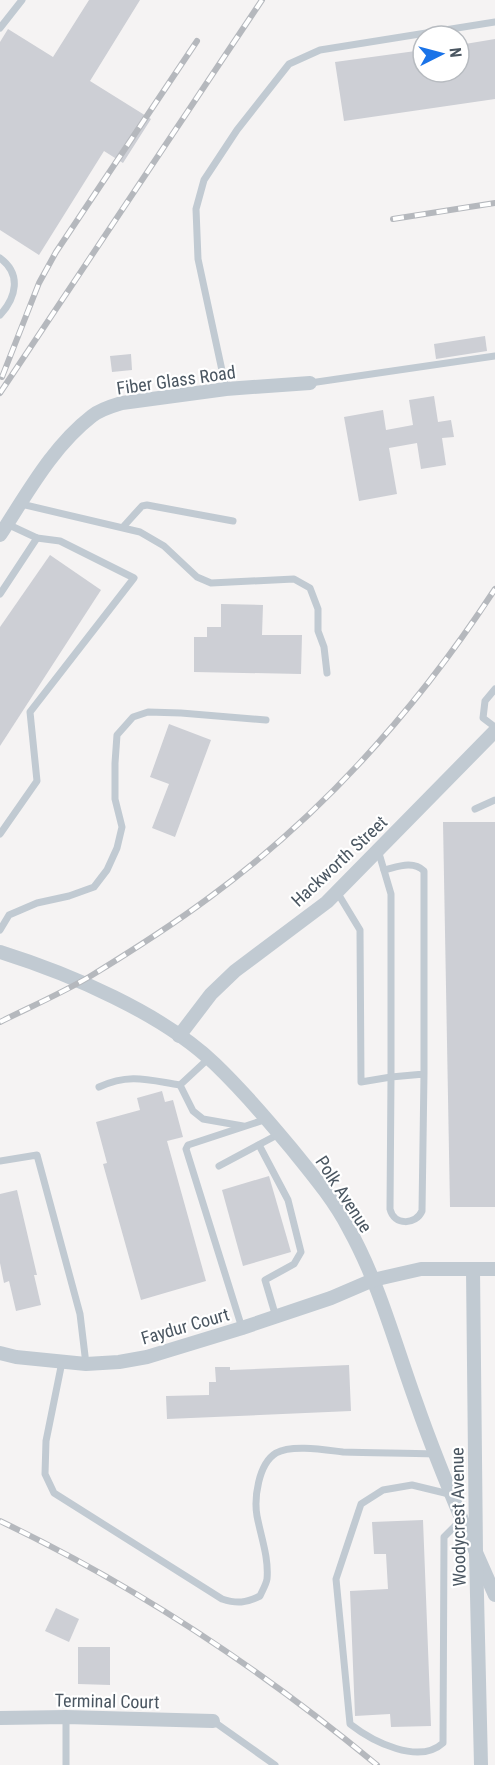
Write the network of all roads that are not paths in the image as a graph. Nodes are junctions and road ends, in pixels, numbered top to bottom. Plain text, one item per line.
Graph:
1 (22, 0) edge
2 (495, 22) edge
3 (0, 28) edge
4 (0, 258) edge
5 (0, 315) edge
6 (495, 356) edge
7 (310, 383) joint
8 (226, 389) junction
9 (21, 504) junction
10 (233, 521) dead end
11 (123, 527) junction
12 (4, 529) edge
13 (37, 538) junction
14 (0, 594) edge
15 (327, 674) dead end
16 (495, 689) edge
17 (266, 720) dead end
18 (495, 729) edge
19 (490, 744) edge
20 (495, 800) edge
21 (475, 809) dead end
22 (0, 834) edge
23 (378, 850) junction
24 (384, 870) junction
25 (337, 892) junction
26 (0, 930) edge
27 (0, 952) edge
28 (179, 1036) junction
29 (208, 1059) junction
30 (424, 1074) junction
31 (391, 1077) junction
32 (180, 1085) junction
33 (99, 1087) dead end
34 (267, 1119) junction
35 (246, 1126) junction
36 (279, 1134) junction
37 (260, 1144) junction
38 (0, 1161) edge
39 (219, 1166) dead end
40 (473, 1269) junction
41 (495, 1269) edge
42 (373, 1280) junction
43 (276, 1317) junction
44 (242, 1328) junction
45 (1, 1352) edge
46 (62, 1362) junction
47 (86, 1364) junction
48 (435, 1454) junction
49 (450, 1494) junction
50 (461, 1520) junction
51 (476, 1553) junction
52 (495, 1594) edge
53 (66, 1717) junction
54 (0, 1718) edge
55 (213, 1721) joint
56 (66, 1765) edge
57 (275, 1765) edge
58 (481, 1765) edge

1 - 3 lane
2 - 8 lane
4 - 5 lane
6 - 7 lane
7 - 8 street, Fiber Glass Road
8 - 9 street, Fiber Glass Road
9 - 11 lane
9 - 12 street, Fiber Glass Road
10 - 11 lane
11 - 15 lane
12 - 13 lane
13 - 14 lane
13 - 22 lane
16 - 18 lane
17 - 26 lane
18 - 19 street, Hackworth Street
19 - 23 street, Hackworth Street
20 - 21 lane
23 - 24 lane
23 - 25 street, Hackworth Street
24 - 30 lane
24 - 31 lane
25 - 28 street, Hackworth Street
25 - 31 lane
27 - 28 street, Polk Avenue
28 - 29 street, Polk Avenue
29 - 32 lane
29 - 34 street, Polk Avenue
30 - 31 lane
30 - 31 lane
32 - 33 lane
32 - 35 lane
34 - 35 lane
34 - 36 street, Polk Avenue
35 - 44 lane
36 - 37 lane
36 - 42 street, Polk Avenue
37 - 39 lane
37 - 43 lane
38 - 47 lane
40 - 41 street, Faydur Court
40 - 42 street, Faydur Court
40 - 51 street, Woodycrest Avenue
42 - 43 street, Faydur Court
42 - 48 street, Polk Avenue
43 - 44 street, Faydur Court
44 - 47 street, Faydur Court
45 - 46 street, Faydur Court
46 - 47 street, Faydur Court
46 - 48 lane
48 - 49 street, Polk Avenue
49 - 50 street, Polk Avenue
49 - 50 lane
50 - 51 street, Polk Avenue
51 - 52 street, Polk Avenue
51 - 58 street, Woodycrest Avenue
53 - 54 street, Terminal Court
53 - 55 street, Terminal Court
53 - 56 lane
55 - 57 lane

